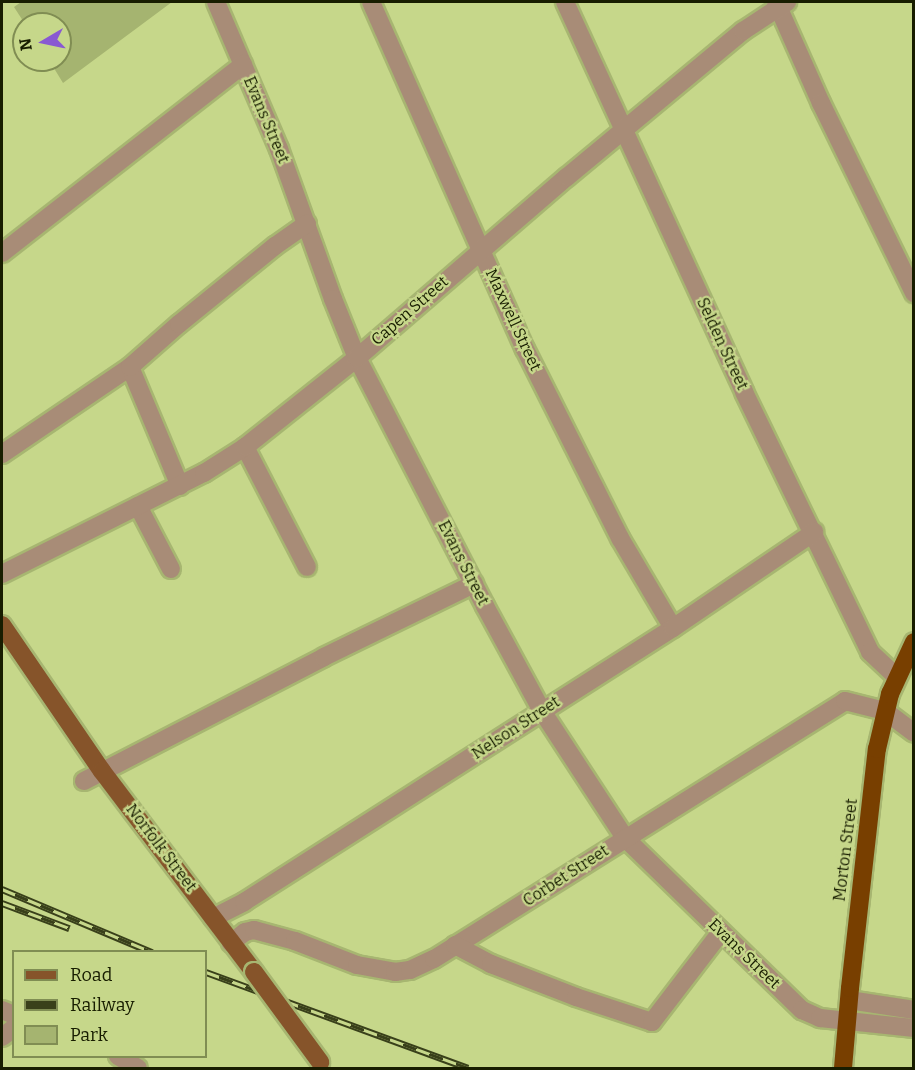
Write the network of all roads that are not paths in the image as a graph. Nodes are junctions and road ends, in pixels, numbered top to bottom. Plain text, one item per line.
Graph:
1 (216, 2) edge
2 (371, 2) edge
3 (565, 2) edge
4 (780, 3) edge
5 (243, 65) junction
6 (625, 131) junction
7 (307, 224) junction
8 (481, 250) junction
9 (2, 253) edge
10 (914, 293) edge
11 (357, 358) junction
12 (130, 367) junction
13 (245, 447) junction
14 (2, 454) edge
15 (180, 486) junction
16 (138, 506) junction
17 (814, 532) junction
18 (307, 567) dead end
19 (171, 569) dead end
20 (2, 574) edge
21 (474, 584) junction
22 (2, 625) edge
23 (673, 628) junction
24 (914, 642) edge
25 (896, 676) junction
26 (542, 711) junction
27 (885, 711) junction
28 (914, 733) edge
29 (102, 771) junction
30 (84, 781) dead end
31 (625, 838) junction
32 (244, 902) junction
33 (213, 918) junction
34 (254, 930) junction
35 (721, 933) junction
36 (231, 943) junction
37 (455, 945) junction
38 (849, 1000) junction
39 (914, 1010) edge
40 (848, 1020) junction
41 (914, 1028) edge
42 (121, 1058) edge
43 (322, 1065) edge
44 (138, 1068) edge
45 (843, 1068) edge

1 - 5 street, Evans Street
2 - 8 street, Maxwell Street
3 - 6 street, Selden Street
4 - 6 street, Capen Street
4 - 10 street
5 - 7 street, Evans Street
5 - 9 street
6 - 8 street, Capen Street
6 - 17 street, Selden Street
7 - 11 street, Evans Street
7 - 12 street
8 - 11 street, Capen Street
8 - 23 street, Maxwell Street
11 - 13 street, Capen Street
11 - 21 street, Evans Street
12 - 14 street
12 - 15 street
13 - 15 street, Capen Street
13 - 18 street
15 - 16 street, Capen Street
16 - 19 street
16 - 20 street, Capen Street
17 - 23 street, Nelson Street
17 - 25 street, Selden Street
21 - 26 street, Evans Street
21 - 29 street
22 - 29 main road, Norfolk Street
23 - 26 street, Nelson Street
24 - 25 highway, Morton Street
25 - 27 highway, Morton Street
26 - 31 street, Evans Street
26 - 32 street, Nelson Street
27 - 28 street
27 - 31 street, Corbet Street
27 - 38 highway, Morton Street
29 - 30 street
29 - 33 main road, Norfolk Street
31 - 35 street, Evans Street
31 - 37 street, Corbet Street
32 - 33 street, Nelson Street
32 - 34 street
33 - 36 main road, Norfolk Street
34 - 36 street
34 - 37 street, Corbet Street
35 - 37 street
35 - 40 street, Evans Street
36 - 43 main road, Norfolk Street, bridge
38 - 39 street
38 - 40 highway, Morton Street
40 - 41 street, Evans Street
40 - 45 highway, Morton Street
42 - 44 street

